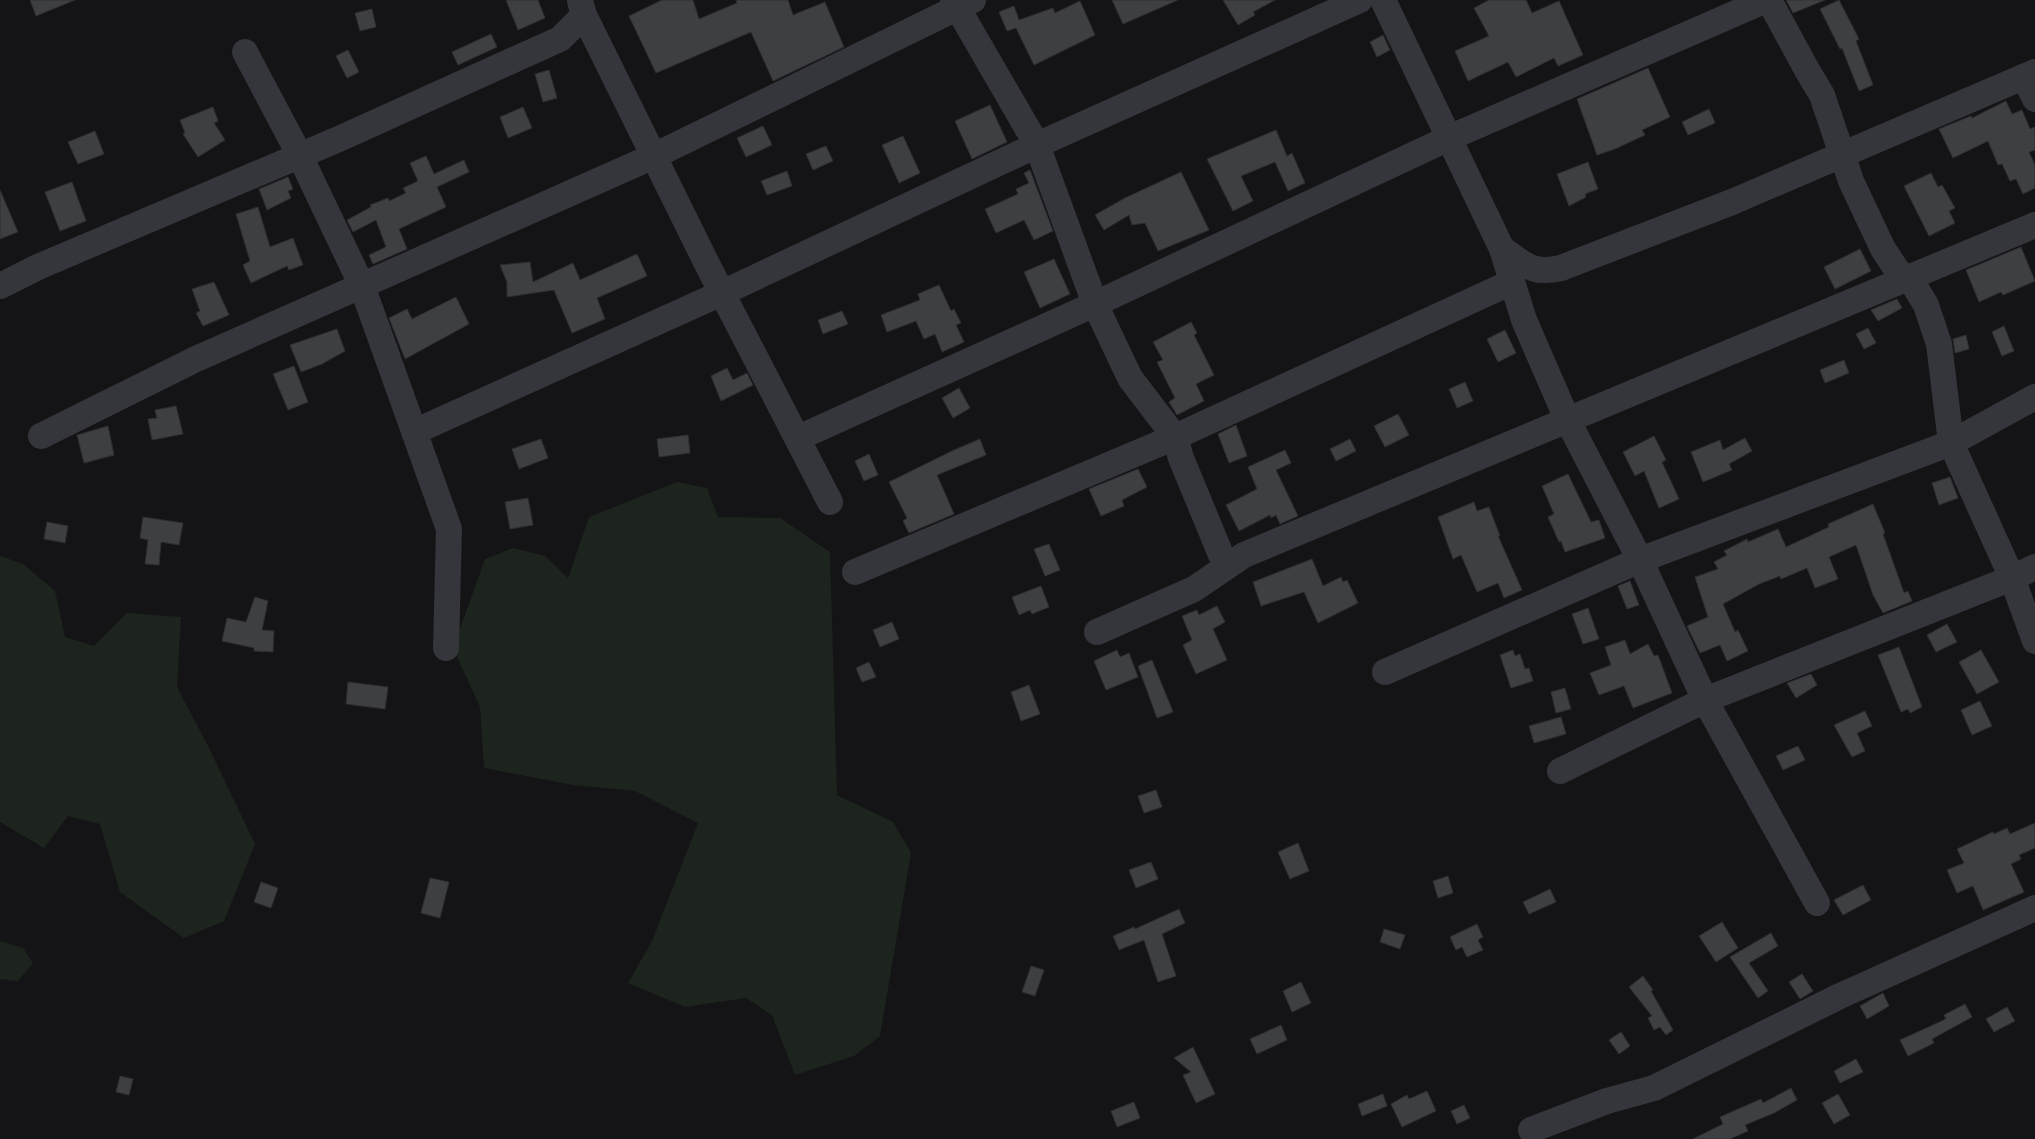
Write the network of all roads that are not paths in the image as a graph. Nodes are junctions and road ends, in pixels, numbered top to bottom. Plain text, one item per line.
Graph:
1 (1360, 0) edge
2 (1383, 0) edge
3 (1768, 0) edge
4 (961, 2) edge
5 (582, 8) edge
6 (246, 52) dead end
7 (2031, 83) edge
8 (1449, 138) junction
9 (1037, 145) junction
10 (1843, 153) junction
11 (300, 156) junction
12 (654, 156) junction
13 (2035, 225) edge
14 (1502, 250) junction
15 (1908, 278) junction
16 (1512, 282) junction
17 (0, 286) edge
18 (362, 286) junction
19 (722, 293) junction
20 (1095, 304) junction
21 (2035, 397) edge
22 (1568, 419) junction
23 (414, 432) junction
24 (41, 436) dead end
25 (1175, 437) junction
26 (798, 438) junction
27 (1951, 443) junction
28 (830, 502) dead end
29 (1640, 560) junction
30 (1226, 567) junction
31 (855, 572) dead end
32 (2024, 573) edge
33 (1097, 632) dead end
34 (2035, 641) edge
35 (446, 648) dead end
36 (1385, 672) dead end
37 (1705, 700) junction
38 (1560, 770) dead end
39 (1817, 903) dead end
40 (2035, 908) edge
41 (1532, 1130) dead end

1 - 9 street
2 - 8 street
3 - 8 street
3 - 10 street
4 - 9 street
4 - 12 street
5 - 11 street
5 - 12 street
6 - 11 street
7 - 10 street
8 - 14 street
8 - 20 street
9 - 19 street
9 - 20 street
10 - 14 street
10 - 15 street
11 - 17 street
11 - 18 street
12 - 18 street
12 - 19 street
13 - 15 street
14 - 16 street
15 - 22 street
15 - 27 street
16 - 22 street
16 - 25 street
18 - 23 street
18 - 24 street
19 - 23 street
19 - 26 street
20 - 25 street
20 - 26 street
21 - 27 street
22 - 29 street
22 - 30 street
23 - 35 street
25 - 30 street
25 - 31 street
26 - 28 street
27 - 29 street
27 - 32 street
29 - 36 street
29 - 37 street
30 - 33 street
32 - 34 street
32 - 37 street
37 - 38 street
37 - 39 street
40 - 41 street

